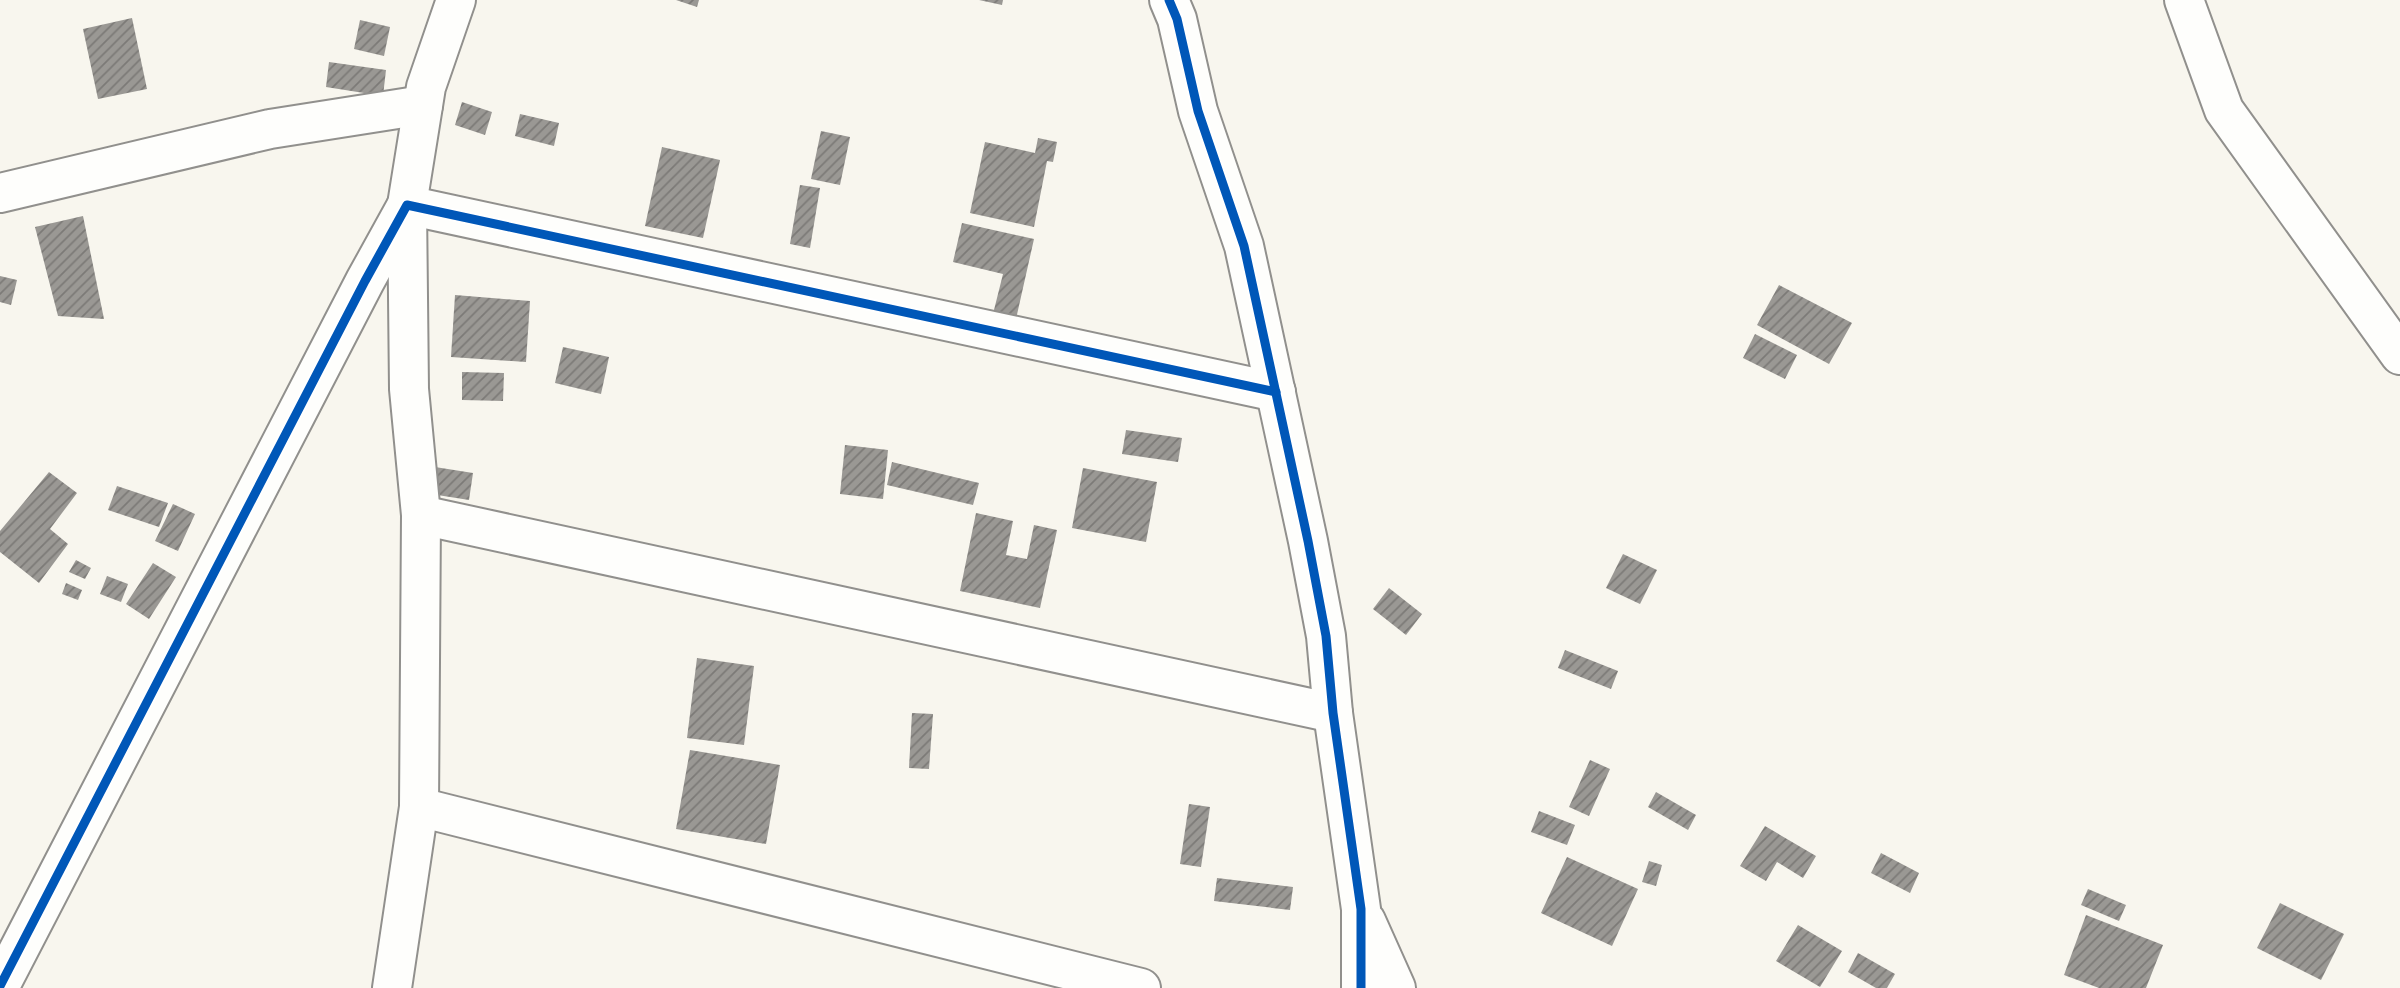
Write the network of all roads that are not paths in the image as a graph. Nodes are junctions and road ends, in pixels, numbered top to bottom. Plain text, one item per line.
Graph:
1 (456, 0) edge
2 (1169, 0) edge
3 (2184, 0) edge
4 (423, 105) junction
5 (0, 193) edge
6 (407, 205) junction
7 (2400, 355) edge
8 (1276, 392) junction
9 (421, 515) junction
10 (1333, 713) junction
11 (419, 807) junction
12 (1361, 909) junction
13 (0, 986) edge
14 (392, 988) edge
15 (1141, 988) edge
16 (1361, 988) edge
17 (1396, 988) edge

1 - 4 street
2 - 8 street
3 - 7 street
4 - 5 street
4 - 6 street
6 - 8 street
6 - 9 street
6 - 13 street
8 - 10 street
9 - 10 street
9 - 11 street
10 - 12 street
11 - 14 street
11 - 15 street
12 - 16 street
12 - 17 street

